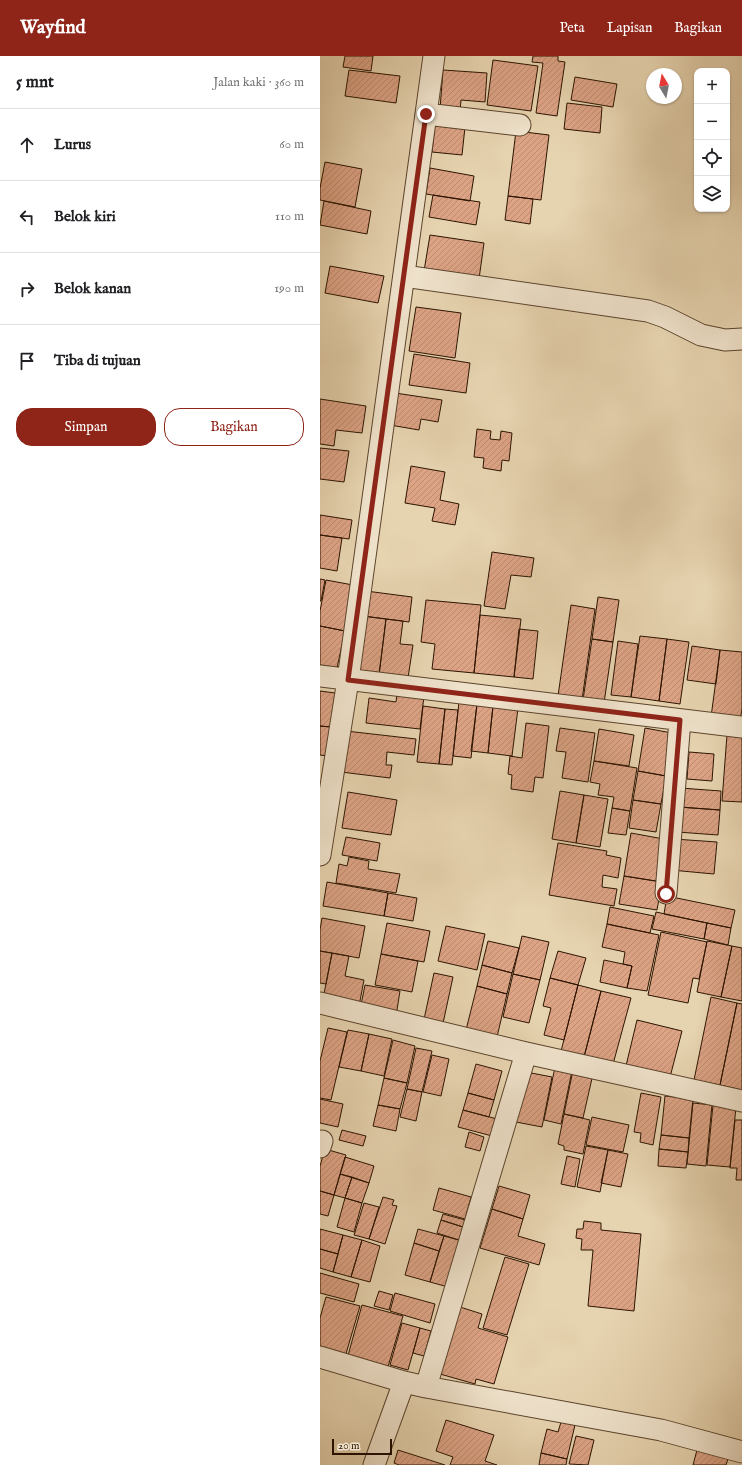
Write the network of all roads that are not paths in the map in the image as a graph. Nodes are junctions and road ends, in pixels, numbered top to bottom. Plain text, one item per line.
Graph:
1 (434, 56) edge
2 (426, 114) junction
3 (520, 125) dead end
4 (404, 276) junction
5 (742, 339) edge
6 (320, 676) edge
7 (348, 680) junction
8 (680, 720) junction
9 (742, 728) edge
10 (320, 855) edge
11 (666, 894) dead end
12 (320, 1003) edge
13 (526, 1053) junction
14 (742, 1101) edge
15 (320, 1357) edge
16 (404, 1382) junction
17 (426, 1387) junction
18 (742, 1452) edge
19 (374, 1465) edge

1 - 2 street
2 - 3 street
2 - 4 street
4 - 5 street
4 - 7 street
6 - 7 street
7 - 8 street
7 - 10 street
8 - 9 street
8 - 11 street
12 - 13 street
13 - 14 street
13 - 17 street
15 - 16 street
16 - 17 street
16 - 19 street
17 - 18 street

